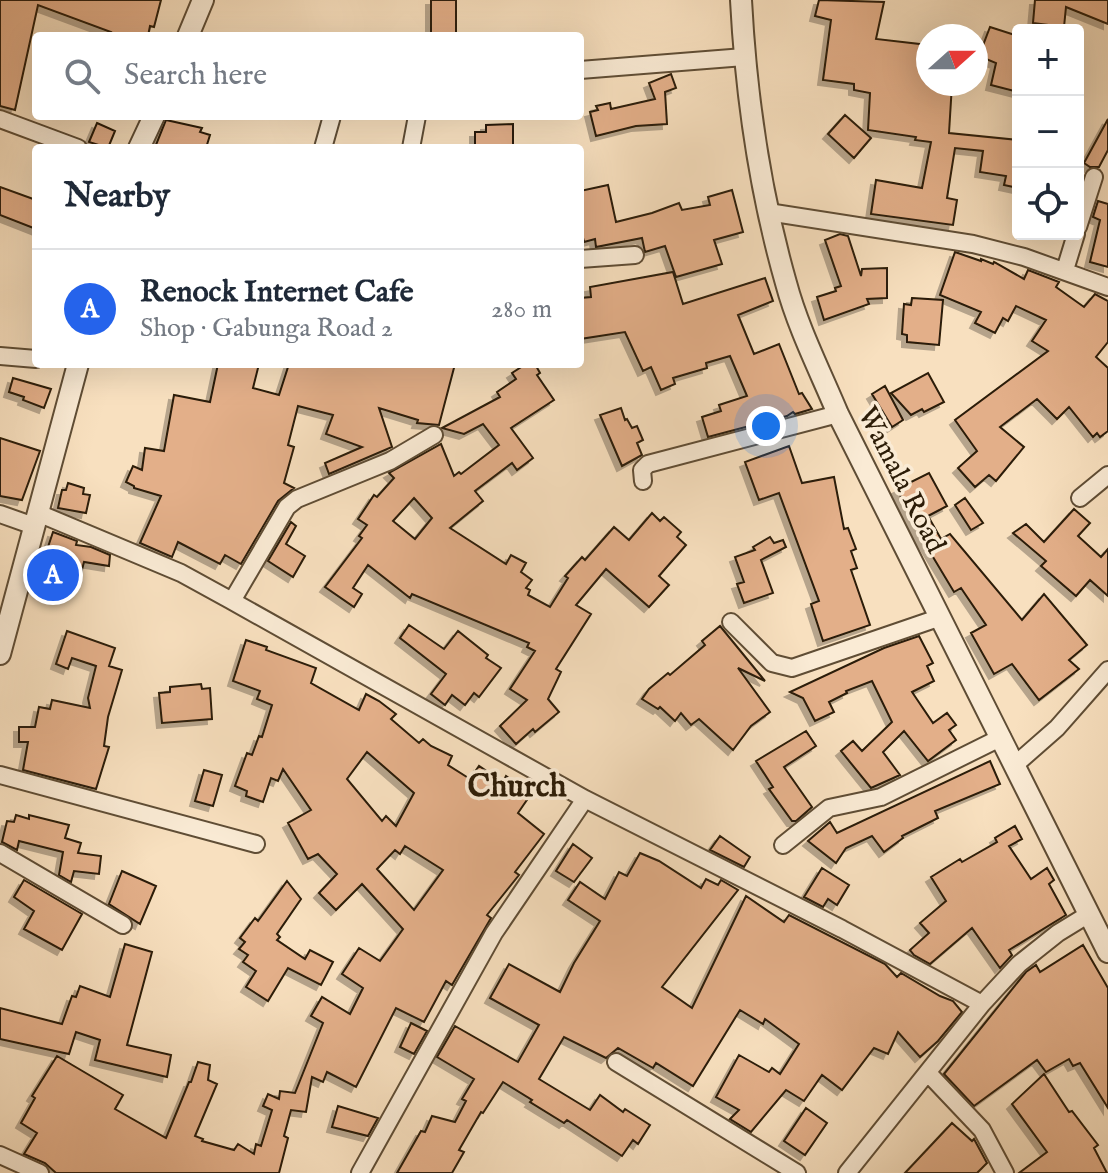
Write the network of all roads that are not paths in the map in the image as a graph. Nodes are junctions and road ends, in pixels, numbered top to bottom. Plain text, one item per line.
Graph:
1 (203, 0) edge
2 (741, 0) edge
3 (190, 32) edge
4 (744, 57) junction
5 (584, 70) edge
6 (0, 119) edge
7 (152, 120) edge
8 (331, 120) edge
9 (416, 120) edge
10 (67, 144) edge
11 (141, 144) edge
12 (324, 144) edge
13 (412, 144) edge
14 (1094, 177) dead end
15 (1084, 208) edge
16 (768, 212) junction
17 (1074, 240) edge
18 (635, 255) dead end
19 (584, 259) edge
20 (1065, 270) junction
21 (1108, 287) edge
22 (0, 356) edge
23 (32, 359) edge
24 (77, 368) edge
25 (838, 414) junction
26 (434, 435) dead end
27 (1108, 475) edge
28 (643, 481) dead end
29 (1080, 498) dead end
30 (0, 514) edge
31 (36, 519) junction
32 (232, 601) junction
33 (941, 617) junction
34 (731, 622) dead end
35 (0, 654) edge
36 (1108, 670) edge
37 (1002, 737) junction
38 (1016, 764) junction
39 (0, 775) edge
40 (585, 799) junction
41 (256, 844) dead end
42 (783, 845) dead end
43 (0, 853) edge
44 (1089, 914) junction
45 (123, 925) dead end
46 (1108, 952) edge
47 (982, 1004) junction
48 (616, 1062) dead end
49 (928, 1073) junction
50 (0, 1155) edge
51 (40, 1173) edge
52 (360, 1173) edge
53 (797, 1173) edge
54 (847, 1173) edge
55 (1005, 1173) edge

1 - 3 street
2 - 4 street, Wamala Road
4 - 5 street
4 - 16 street, Wamala Road
6 - 10 street
7 - 11 street
8 - 12 street
9 - 13 street
14 - 15 street
16 - 20 street
16 - 25 street, Wamala Road
17 - 20 street
18 - 19 street
20 - 21 street
22 - 23 street
24 - 31 street
25 - 28 street
25 - 33 street, Wamala Road
26 - 32 street
27 - 29 street
30 - 31 street
31 - 32 street
31 - 35 street
32 - 40 street
33 - 34 street
33 - 37 street, Wamala Road
36 - 38 street
37 - 38 street, Wamala Road
37 - 42 street
38 - 44 street, Wamala Road
39 - 41 street
40 - 47 street
40 - 52 street
43 - 45 street
44 - 46 street, Wamala Road
44 - 47 street
47 - 49 street
48 - 53 street
49 - 54 street
49 - 55 street
50 - 51 street

